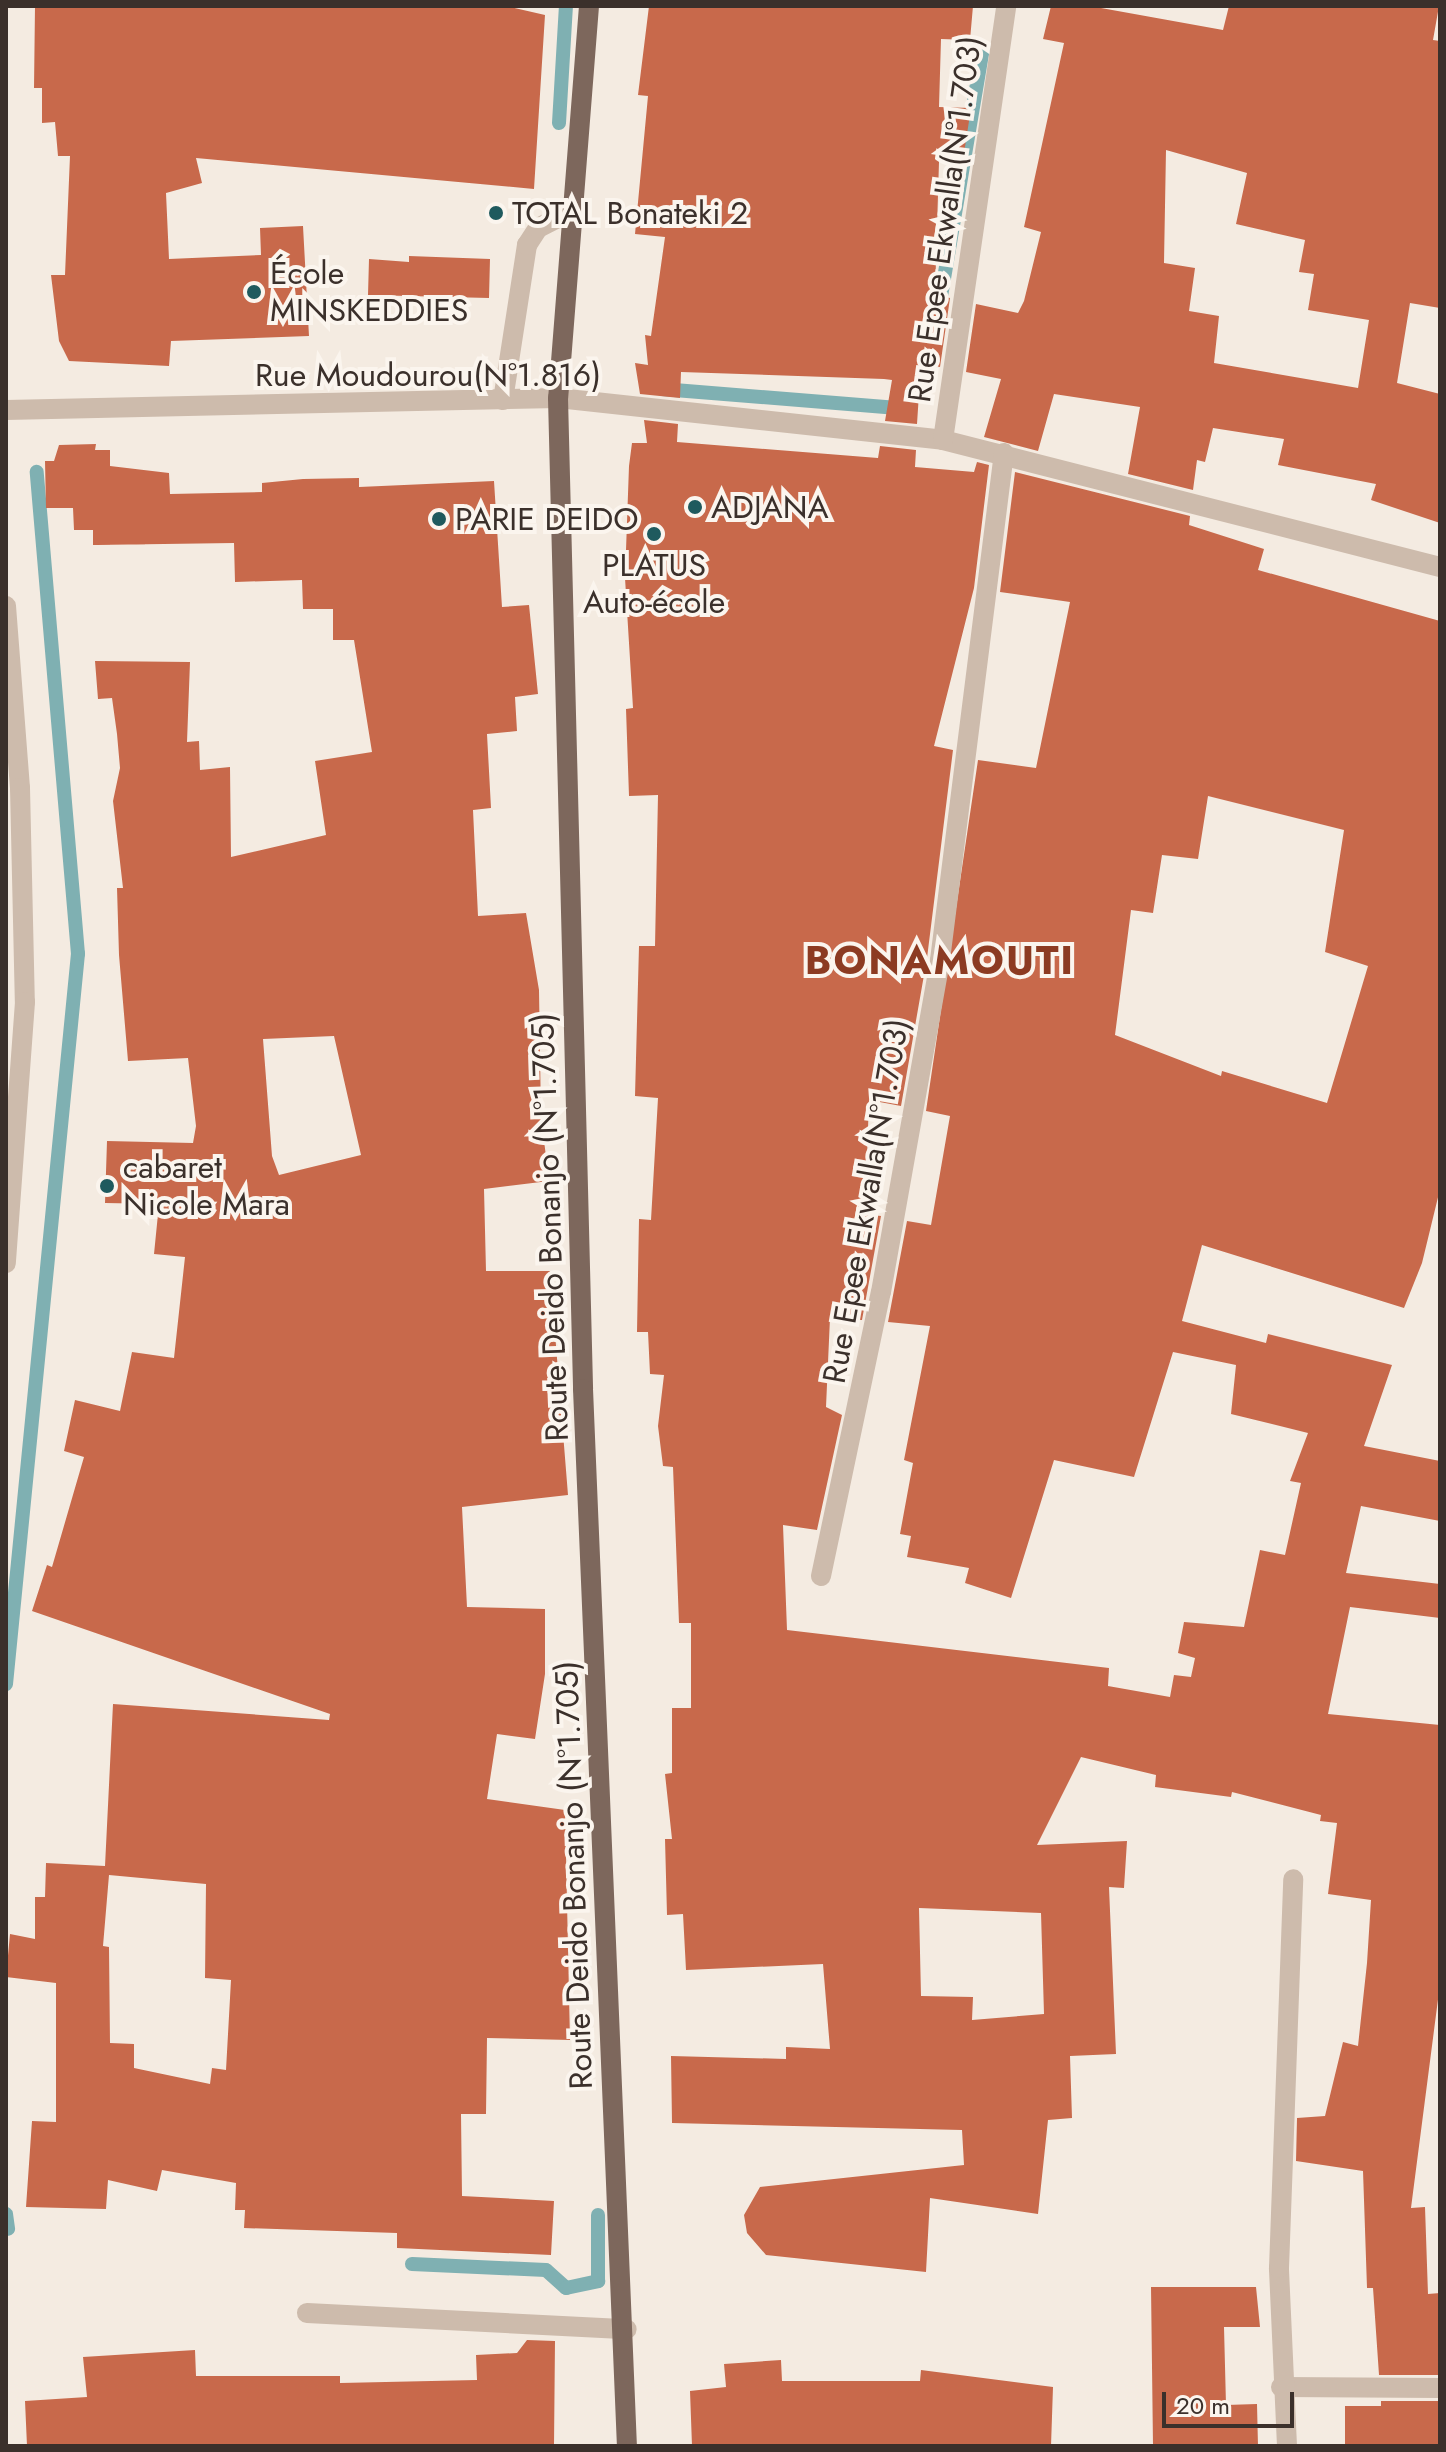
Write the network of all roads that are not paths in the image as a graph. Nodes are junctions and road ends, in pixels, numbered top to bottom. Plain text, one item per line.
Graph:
1 (589, 6) edge
2 (1006, 6) edge
3 (572, 211) junction
4 (558, 398) junction
5 (503, 400) junction
6 (6, 410) edge
7 (943, 440) junction
8 (1004, 453) junction
9 (1440, 567) edge
10 (6, 606) edge
11 (16, 1002) edge
12 (6, 1263) edge
13 (821, 1576) dead end
14 (1293, 1879) dead end
15 (307, 2313) dead end
16 (627, 2329) junction
17 (1281, 2387) junction
18 (1440, 2388) edge
19 (627, 2446) edge
20 (1287, 2446) edge

1 - 3 main road, Route Deido Bonanjo (N°1.705)
2 - 7 street, Rue Epee Ekwalla(N°1.703)
3 - 4 main road, Route Deido Bonanjo (N°1.705)
3 - 5 street
4 - 5 street, Rue Moudourou(N°1.816)
4 - 7 street, Rue Moudourou(N°1.816)
4 - 16 main road, Route Deido Bonanjo (N°1.705)
5 - 6 street, Rue Moudourou(N°1.816)
7 - 8 street, Rue Moudourou(N°1.816)
8 - 9 street, Rue Moudourou(N°1.816)
8 - 13 street, Rue Epee Ekwalla(N°1.703)
10 - 11 street
11 - 12 street
14 - 17 street
15 - 16 street
16 - 19 main road, Route Deido Bonanjo (N°1.705)
17 - 18 street
17 - 20 street

